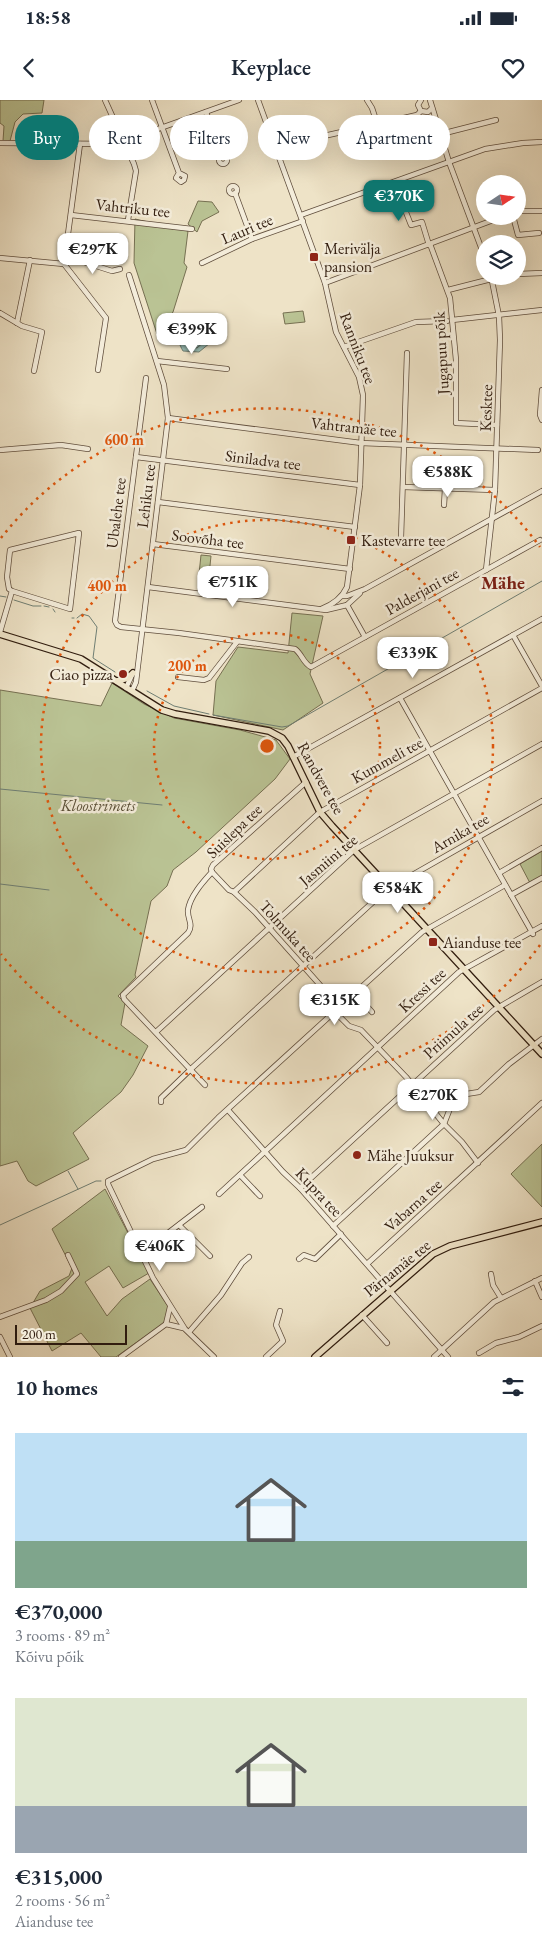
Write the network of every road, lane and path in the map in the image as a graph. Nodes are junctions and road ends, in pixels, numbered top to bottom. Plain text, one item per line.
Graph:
1 (105, 100) edge
2 (152, 100) edge
3 (239, 100) edge
4 (258, 100) edge
5 (367, 100) edge
6 (430, 100) edge
7 (419, 101) edge
8 (432, 108) junction
9 (421, 111) junction
10 (206, 112) junction
11 (112, 115) edge
12 (207, 115) edge
13 (263, 115) edge
14 (374, 115) edge
15 (417, 115) edge
16 (434, 115) edge
17 (496, 120) dead end
18 (163, 128) junction
19 (160, 129) edge
20 (450, 132) edge
21 (542, 142) edge
22 (0, 144) edge
23 (80, 144) junction
24 (89, 144) edge
25 (131, 160) edge
26 (280, 160) edge
27 (449, 162) junction
28 (179, 173) dead end
29 (394, 182) junction
30 (235, 193) dead end
31 (526, 211) edge
32 (542, 211) edge
33 (71, 214) junction
34 (302, 218) junction
35 (128, 220) junction
36 (482, 225) edge
37 (515, 225) edge
38 (192, 228) dead end
39 (474, 228) junction
40 (539, 233) dead end
41 (477, 235) edge
42 (252, 239) junction
43 (429, 244) junction
44 (65, 256) junction
45 (0, 258) edge
46 (30, 260) junction
47 (202, 263) dead end
48 (64, 264) junction
49 (120, 269) dead end
50 (542, 273) edge
51 (526, 274) edge
52 (129, 275) dead end
53 (476, 282) edge
54 (325, 283) junction
55 (493, 285) edge
56 (448, 290) junction
57 (542, 310) edge
58 (0, 313) edge
59 (499, 314) junction
60 (542, 315) edge
61 (452, 320) junction
62 (447, 321) dead end
63 (17, 323) junction
64 (344, 348) junction
65 (407, 353) dead end
66 (157, 361) junction
67 (226, 369) dead end
68 (98, 370) dead end
69 (34, 371) dead end
70 (146, 378) dead end
71 (542, 390) edge
72 (168, 418) junction
73 (542, 420) edge
74 (497, 425) junction
75 (361, 443) junction
76 (404, 445) junction
77 (497, 448) junction
78 (88, 449) dead end
79 (0, 450) edge
80 (538, 450) dead end
81 (136, 457) junction
82 (163, 460) junction
83 (360, 485) junction
84 (403, 487) junction
85 (445, 488) junction
86 (495, 490) junction
87 (542, 491) edge
88 (158, 502) junction
89 (444, 505) dead end
90 (491, 519) junction
91 (355, 527) junction
92 (401, 538) dead end
93 (540, 540) dead end
94 (153, 544) junction
95 (350, 569) junction
96 (486, 570) junction
97 (148, 587) junction
98 (347, 588) junction
99 (365, 589) junction
100 (12, 591) junction
101 (354, 593) junction
102 (344, 596) junction
103 (347, 604) junction
104 (321, 609) junction
105 (542, 618) edge
106 (142, 629) junction
107 (0, 633) edge
108 (513, 635) junction
109 (365, 637) junction
110 (237, 642) junction
111 (137, 664) junction
112 (133, 673) junction
113 (178, 677) dead end
114 (117, 681) junction
115 (542, 687) edge
116 (129, 690) junction
117 (400, 698) junction
118 (542, 744) edge
119 (430, 750) junction
120 (293, 757) junction
121 (306, 782) junction
122 (454, 794) junction
123 (542, 801) edge
124 (320, 812) junction
125 (478, 837) junction
126 (542, 848) edge
127 (354, 850) junction
128 (212, 872) junction
129 (498, 874) junction
130 (542, 878) edge
131 (505, 884) junction
132 (389, 888) junction
133 (234, 892) junction
134 (511, 895) junction
135 (542, 926) edge
136 (269, 928) junction
137 (426, 929) junction
138 (532, 933) junction
139 (303, 967) junction
140 (464, 969) junction
141 (542, 982) edge
142 (356, 994) junction
143 (499, 1007) junction
144 (372, 1012) dead end
145 (334, 1014) junction
146 (156, 1032) junction
147 (542, 1040) edge
148 (533, 1044) junction
149 (378, 1048) junction
150 (542, 1054) edge
151 (191, 1069) junction
152 (205, 1085) dead end
153 (412, 1085) junction
154 (160, 1102) dead end
155 (542, 1103) edge
156 (228, 1110) junction
157 (444, 1124) junction
158 (265, 1151) junction
159 (478, 1163) junction
160 (240, 1175) junction
161 (300, 1188) junction
162 (219, 1194) dead end
163 (260, 1196) dead end
164 (202, 1207) dead end
165 (542, 1222) edge
166 (179, 1225) junction
167 (333, 1226) junction
168 (341, 1234) junction
169 (142, 1254) junction
170 (68, 1255) dead end
171 (210, 1256) dead end
172 (249, 1257) dead end
173 (299, 1259) dead end
174 (367, 1264) junction
175 (490, 1274) dead end
176 (542, 1278) edge
177 (535, 1281) junction
178 (390, 1291) junction
179 (542, 1297) edge
180 (500, 1298) junction
181 (170, 1307) junction
182 (280, 1310) dead end
183 (362, 1316) junction
184 (0, 1317) edge
185 (166, 1324) junction
186 (542, 1326) edge
187 (187, 1330) junction
188 (0, 1337) edge
189 (387, 1343) dead end
190 (442, 1350) junction
191 (479, 1353) dead end
192 (10, 1357) edge
193 (121, 1357) edge
194 (214, 1357) edge
195 (266, 1357) edge
196 (314, 1357) edge
197 (434, 1357) edge
198 (448, 1357) edge

1 - 11 street
2 - 18 street
3 - 10 street
4 - 13 street, Ranniku tee
5 - 14 street
6 - 8 street
7 - 9 street
8 - 9 street
8 - 16 street
9 - 15 street
10 - 12 street
10 - 18 street
17 - 20 street
18 - 19 street
18 - 28 street
21 - 27 street, Lauri tee
22 - 23 street
23 - 24 street
23 - 33 street
25 - 35 street
26 - 34 street, Ranniku tee
27 - 29 street, Lauri tee
27 - 39 street
29 - 34 street, Lauri tee
29 - 43 street, Jugapuu põik
30 - 42 street
31 - 32 street
33 - 35 street, Vahtriku tee
33 - 44 street
34 - 42 street, Lauri tee
34 - 54 street, Ranniku tee
35 - 38 street, Vahtriku tee
36 - 39 street
37 - 40 street
39 - 41 street
39 - 43 street
42 - 47 street, Lauri tee
43 - 54 street
43 - 56 street, Jugapuu põik
44 - 48 street
44 - 49 street
45 - 46 street
46 - 48 street
46 - 63 street
48 - 68 street
50 - 51 street
52 - 66 street, Lehiku tee
53 - 56 street
54 - 64 street, Ranniku tee
55 - 59 street, Kesktee
56 - 61 street, Jugapuu põik
57 - 59 street
57 - 60 street
58 - 63 street
59 - 61 street
59 - 74 street, Kesktee
61 - 74 street, Jugapuu põik
62 - 64 street
63 - 69 street
64 - 75 street, Ranniku tee
65 - 76 street
66 - 67 street
66 - 72 street, Lehiku tee
70 - 81 street, Ubalehe tee
71 - 73 street
72 - 75 street, Vahtramäe tee
72 - 82 street, Lehiku tee
74 - 77 street, Kesktee
75 - 76 street, Vahtramäe tee
75 - 83 street, Ranniku tee
76 - 77 street, Vahtramäe tee
76 - 84 street
77 - 80 street, Vahtramäe tee
77 - 86 street, Kesktee
78 - 79 street
81 - 82 street, Siniladva tee
81 - 106 street, Ubalehe tee
82 - 83 street, Siniladva tee
82 - 88 street, Lehiku tee
83 - 91 street, Ranniku tee
84 - 85 street
84 - 92 street
85 - 86 street
85 - 89 street
86 - 90 street, Kesktee
87 - 90 street
88 - 91 street
88 - 94 street, Lehiku tee
90 - 96 street, Kesktee
90 - 99 street
91 - 95 street, Ranniku tee
93 - 96 street, Palderjani tee
94 - 95 street, Soovõha tee
94 - 97 street, Lehiku tee
95 - 98 street, Ranniku tee
96 - 109 street, Palderjani tee
97 - 104 street
97 - 106 street, Lehiku tee
98 - 101 street
98 - 102 street, Ranniku tee
99 - 101 street
99 - 103 street
100 - 100 street
100 - 107 street
101 - 102 street
102 - 103 street
102 - 103 street
102 - 104 street
103 - 104 street
103 - 109 street
105 - 108 street
106 - 110 street, Palderjani tee
106 - 111 street, Lehiku tee
107 - 114 main road, Randvere tee
108 - 115 street
108 - 117 street
109 - 110 street, Palderjani tee
110 - 113 street
111 - 112 street, Lehiku tee
111 - 116 street, Lehiku tee
112 - 114 main road
112 - 116 street, Lehiku tee
114 - 116 main road, Randvere tee
115 - 119 street, Kummeli tee
116 - 120 main road, Randvere tee
117 - 119 street
117 - 120 street
118 - 122 street, Jasmiini tee
119 - 122 street
119 - 124 street, Kummeli tee
120 - 121 main road, Randvere tee
121 - 124 main road, Randvere tee
121 - 128 street, Suislepa tee
122 - 125 street
122 - 127 street, Jasmiini tee
123 - 125 street, Arnika tee
124 - 127 main road, Randvere tee
124 - 133 street, Kummeli tee
125 - 129 street
125 - 132 street, Arnika tee
126 - 129 street
127 - 132 main road, Randvere tee
127 - 136 street, Jasmiini tee
128 - 133 street, Tolmuka tee
128 - 146 street, Suislepa tee
129 - 131 street
130 - 134 street
131 - 134 street
131 - 137 street
132 - 137 main road, Randvere tee
132 - 139 street, Arnika tee
133 - 136 street, Tolmuka tee
134 - 138 street
135 - 138 street, Kressi tee
136 - 139 street, Tolmuka tee
136 - 146 street, Jasmiini tee
137 - 140 main road, Randvere tee
137 - 142 street
138 - 140 street, Kressi tee
139 - 145 street, Tolmuka tee
139 - 151 street, Arnika tee
140 - 143 main road, Randvere tee
140 - 149 street, Kressi tee
141 - 143 street, Priimula tee
142 - 144 street
142 - 145 street
143 - 148 main road, Randvere tee
143 - 153 street, Priimula tee
145 - 149 street, Tolmuka tee
145 - 156 street
146 - 151 street
147 - 148 street
148 - 150 main road, Randvere tee
148 - 157 street
149 - 153 street, Tolmuka tee
149 - 158 street, Kressi tee
151 - 152 street
151 - 154 street, Arnika tee
153 - 157 street, Tolmuka tee
153 - 161 street, Priimula tee
155 - 159 street, Vabarna tee
156 - 158 street, Kupra tee
156 - 169 street
157 - 159 street, Tolmuka tee
157 - 167 street
158 - 160 street, Kressi tee
158 - 161 street, Kupra tee
159 - 174 street, Vabarna tee
160 - 162 street, Kressi tee
160 - 163 street
161 - 167 street, Kupra tee
164 - 166 street
165 - 178 main road, Pärnamäe tee
166 - 169 street
166 - 171 street
167 - 168 street, Kupra tee
168 - 173 street
168 - 174 street, Kupra tee
169 - 181 street
170 - 184 street
172 - 187 street
174 - 178 street, Kupra tee
175 - 180 street
176 - 177 street
177 - 179 street
177 - 180 street
178 - 183 main road, Pärnamäe tee
178 - 190 street, Kupra tee
180 - 190 street
181 - 185 street
181 - 187 street
182 - 195 street
183 - 189 street
183 - 196 main road, Pärnamäe tee
185 - 187 street
185 - 193 street
186 - 191 street
187 - 194 street
188 - 192 street
190 - 197 street
190 - 198 street, Kupra tee

